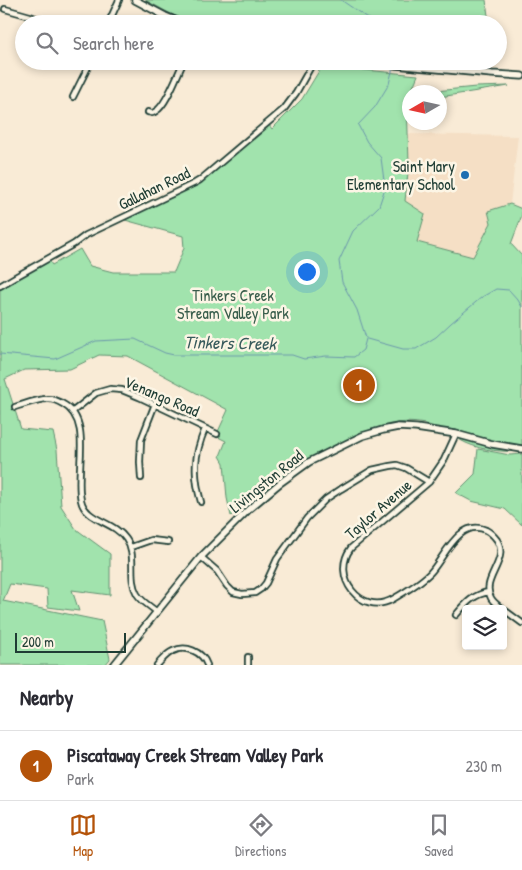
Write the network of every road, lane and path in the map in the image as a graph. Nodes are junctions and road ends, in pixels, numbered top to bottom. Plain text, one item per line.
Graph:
1 (119, 0) edge
2 (135, 0) edge
3 (5, 9) dead end
4 (26, 15) edge
5 (112, 15) edge
6 (163, 15) edge
7 (86, 70) edge
8 (180, 70) edge
9 (309, 70) edge
10 (448, 70) edge
11 (522, 76) edge
12 (73, 97) dead end
13 (148, 112) dead end
14 (1, 284) edge
15 (155, 404) junction
16 (15, 407) dead end
17 (72, 412) junction
18 (205, 429) junction
19 (217, 434) dead end
20 (456, 434) junction
21 (522, 449) edge
22 (141, 478) dead end
23 (429, 482) junction
24 (201, 502) dead end
25 (168, 542) dead end
26 (130, 547) junction
27 (201, 557) junction
28 (489, 592) junction
29 (499, 605) edge
30 (157, 612) junction
31 (507, 612) edge
32 (456, 615) dead end
33 (522, 623) edge
34 (248, 657) dead end
35 (114, 665) edge
36 (157, 665) edge
37 (206, 665) edge
38 (248, 665) edge

1 - 5 street
2 - 6 main road
3 - 4 street
7 - 12 street
8 - 13 street
9 - 14 street, Gallahan Road
10 - 11 main road
15 - 17 street, Venango Road
15 - 18 street, Venango Road
15 - 22 street
16 - 17 street
17 - 26 street
18 - 19 street, Venango Road
18 - 24 street
20 - 21 main road, Livingston Road
20 - 23 street, Taylor Avenue
20 - 27 main road, Livingston Road
23 - 27 street
23 - 28 street, Taylor Avenue
25 - 26 street
26 - 30 street
27 - 30 main road, Livingston Road
28 - 29 street
28 - 32 street
30 - 35 main road, Livingston Road
31 - 33 street
34 - 38 street
36 - 37 street

